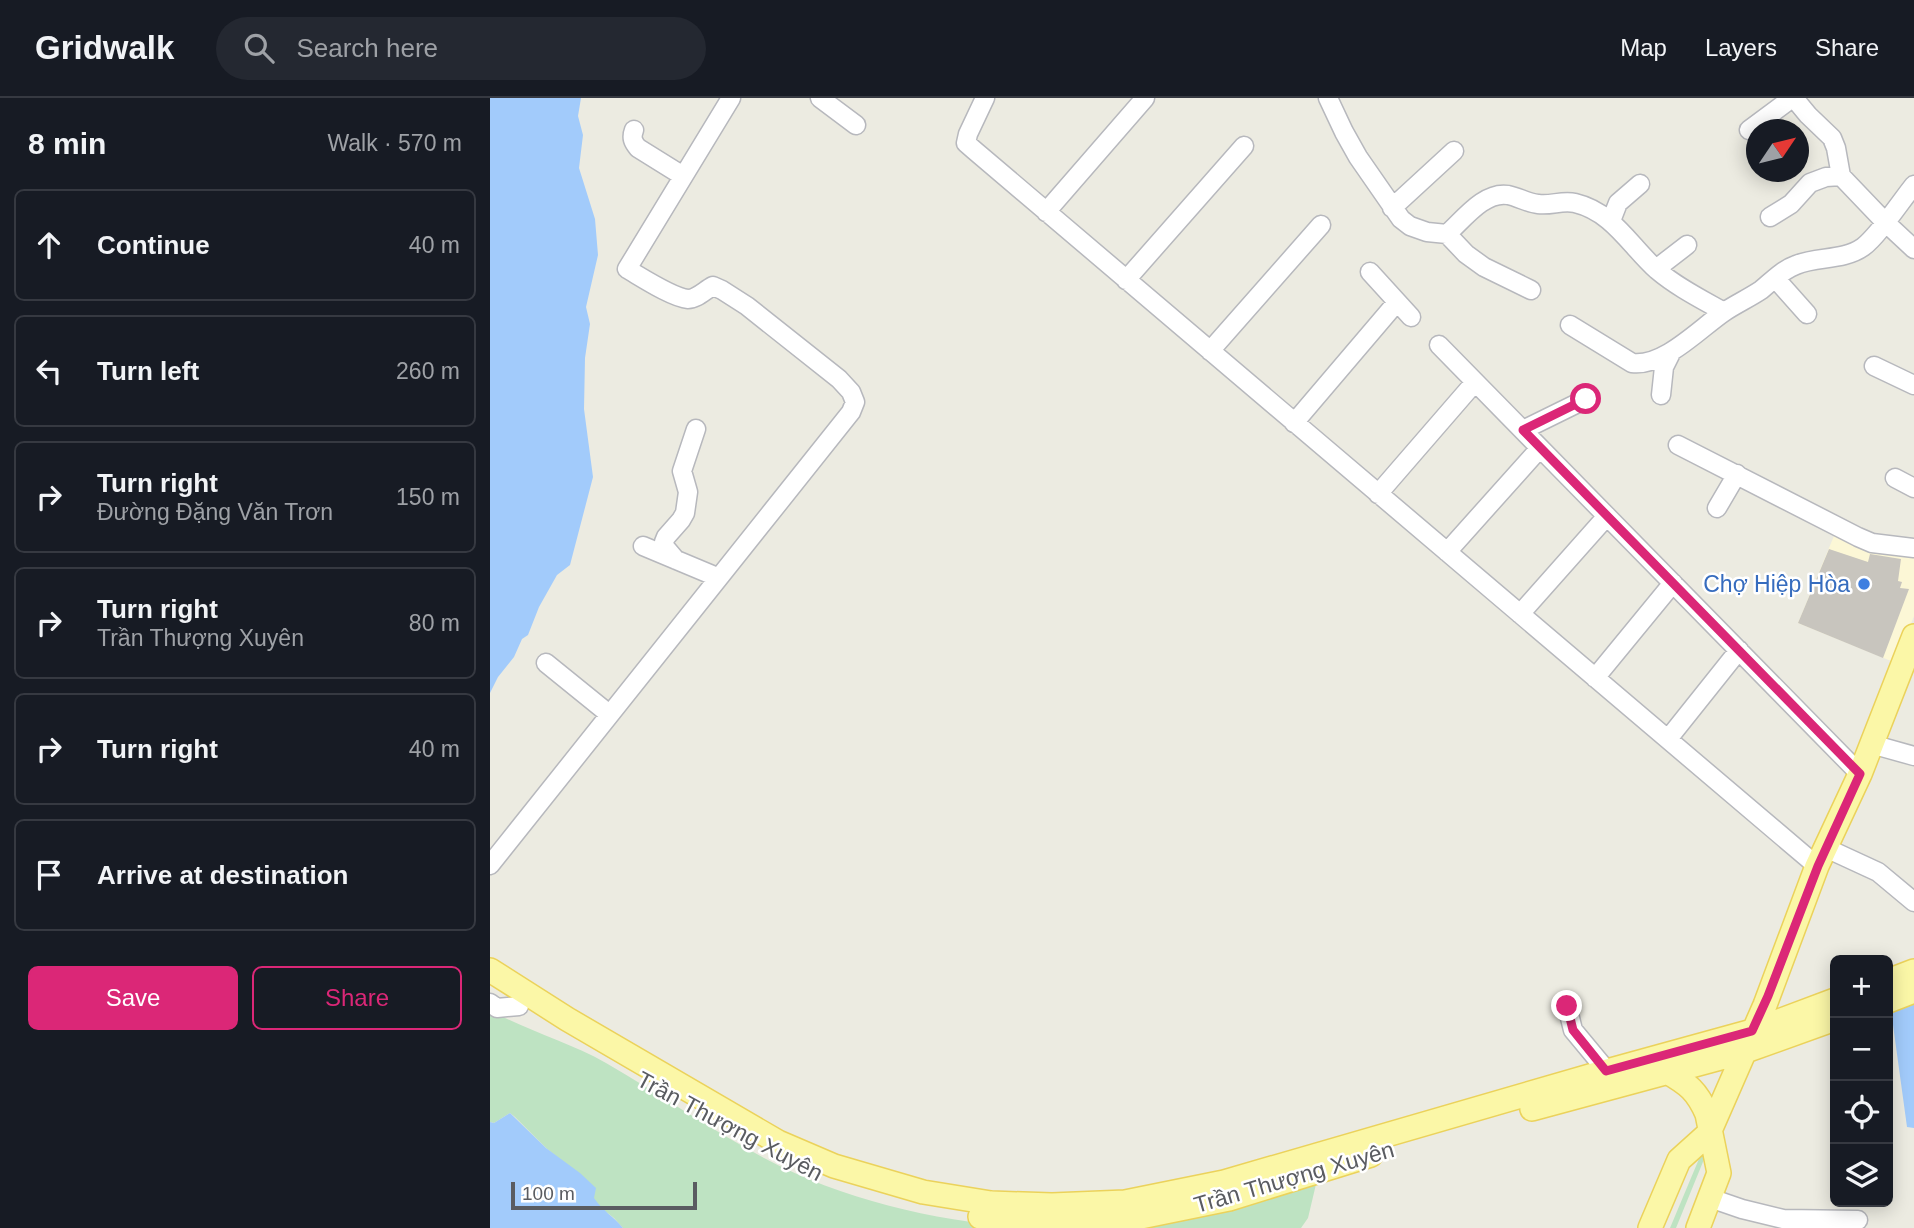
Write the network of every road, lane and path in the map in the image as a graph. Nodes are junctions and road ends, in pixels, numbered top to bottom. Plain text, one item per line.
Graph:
1 (731, 98) edge
2 (820, 98) edge
3 (985, 98) edge
4 (1145, 98) edge
5 (1328, 98) edge
6 (1799, 100) edge
7 (1768, 119) edge
8 (856, 125) dead end
9 (634, 130) dead end
10 (1244, 146) dead end
11 (1454, 150) dead end
12 (683, 176) junction
13 (1841, 176) junction
14 (1640, 184) dead end
15 (1914, 185) edge
16 (1392, 208) junction
17 (1046, 212) junction
18 (1770, 217) dead end
19 (1611, 221) junction
20 (1885, 222) junction
21 (1321, 225) dead end
22 (1447, 234) junction
23 (1687, 245) dead end
24 (1914, 248) edge
25 (1656, 269) junction
26 (1370, 272) dead end
27 (1775, 278) junction
28 (1126, 280) junction
29 (1531, 289) dead end
30 (1396, 302) junction
31 (1724, 312) junction
32 (1807, 314) dead end
33 (1411, 317) dead end
34 (1570, 326) dead end
35 (1439, 345) dead end
36 (1210, 351) junction
37 (1672, 351) junction
38 (1874, 366) dead end
39 (1475, 382) junction
40 (1914, 386) edge
41 (1661, 394) dead end
42 (1586, 399) dead end
43 (1294, 423) junction
44 (696, 429) dead end
45 (1523, 430) junction
46 (1678, 445) dead end
47 (1540, 448) junction
48 (1737, 474) junction
49 (1895, 478) dead end
50 (1914, 488) edge
51 (1378, 494) junction
52 (1717, 508) dead end
53 (1607, 516) junction
54 (643, 546) dead end
55 (1914, 548) edge
56 (1447, 552) junction
57 (676, 560) junction
58 (717, 578) junction
59 (1673, 583) junction
60 (1520, 614) junction
61 (1914, 636) edge
62 (1739, 650) junction
63 (546, 663) dead end
64 (1595, 678) junction
65 (609, 714) junction
66 (1668, 739) junction
67 (1871, 744) junction
68 (1914, 756) edge
69 (1860, 774) junction
70 (1822, 857) junction
71 (492, 859) edge
72 (1914, 902) edge
73 (490, 959) edge
74 (1914, 971) edge
75 (1893, 979) edge
76 (494, 986) edge
77 (1914, 991) edge
78 (521, 998) junction
79 (1893, 999) edge
80 (1830, 1002) edge
81 (1567, 1006) dead end
82 (1830, 1020) edge
83 (1748, 1042) junction
84 (1606, 1071) junction
85 (1667, 1072) junction
86 (1707, 1143) junction
87 (1710, 1198) junction
88 (1858, 1220) dead end
89 (1650, 1228) edge
90 (1663, 1228) edge
91 (1683, 1228) edge
92 (1698, 1228) edge

1 - 12 street
2 - 8 street
3 - 17 street
4 - 17 street
5 - 16 street
6 - 7 street
6 - 13 street
9 - 12 street
10 - 28 street
11 - 16 street
12 - 58 street
13 - 18 street
13 - 20 street
14 - 19 street
15 - 20 street
16 - 22 street
17 - 28 street
19 - 22 street
19 - 25 street
20 - 24 street
20 - 27 street
21 - 36 street
22 - 29 street
23 - 25 street
25 - 31 street
26 - 30 street
27 - 31 street
27 - 32 street
28 - 36 street
30 - 33 street
30 - 43 street
31 - 37 street
34 - 37 street
35 - 39 street
36 - 43 street
37 - 41 street
38 - 40 street
39 - 45 street
39 - 51 street
42 - 45 street
43 - 51 street
44 - 57 street
45 - 47 street
46 - 48 street
47 - 53 street
47 - 56 street
48 - 52 street
48 - 55 street
49 - 50 street
51 - 56 street
53 - 59 street
53 - 60 street
54 - 57 street
56 - 60 street
57 - 58 street
58 - 65 street
59 - 62 street
59 - 64 street
60 - 64 street
61 - 67 main road
62 - 66 street
62 - 69 street
63 - 65 street
64 - 66 street
65 - 71 street
66 - 70 street
67 - 68 street
67 - 69 main road
69 - 70 main road
70 - 72 street
70 - 83 main road
73 - 78 street
74 - 75 main road
76 - 78 main road, Trần Thượng Xuyên
77 - 79 main road
78 - 84 main road, Trần Thượng Xuyên
78 - 85 main road, Trần Thượng Xuyên
80 - 83 main road, Trần Thượng Xuyên
81 - 84 street
82 - 83 main road, Trần Thượng Xuyên
83 - 84 main road, Trần Thượng Xuyên
83 - 85 main road, Trần Thượng Xuyên
83 - 86 main road
85 - 86 main road
86 - 87 main road
86 - 89 main road
86 - 90 main road
86 - 91 main road
87 - 88 street
87 - 92 main road

